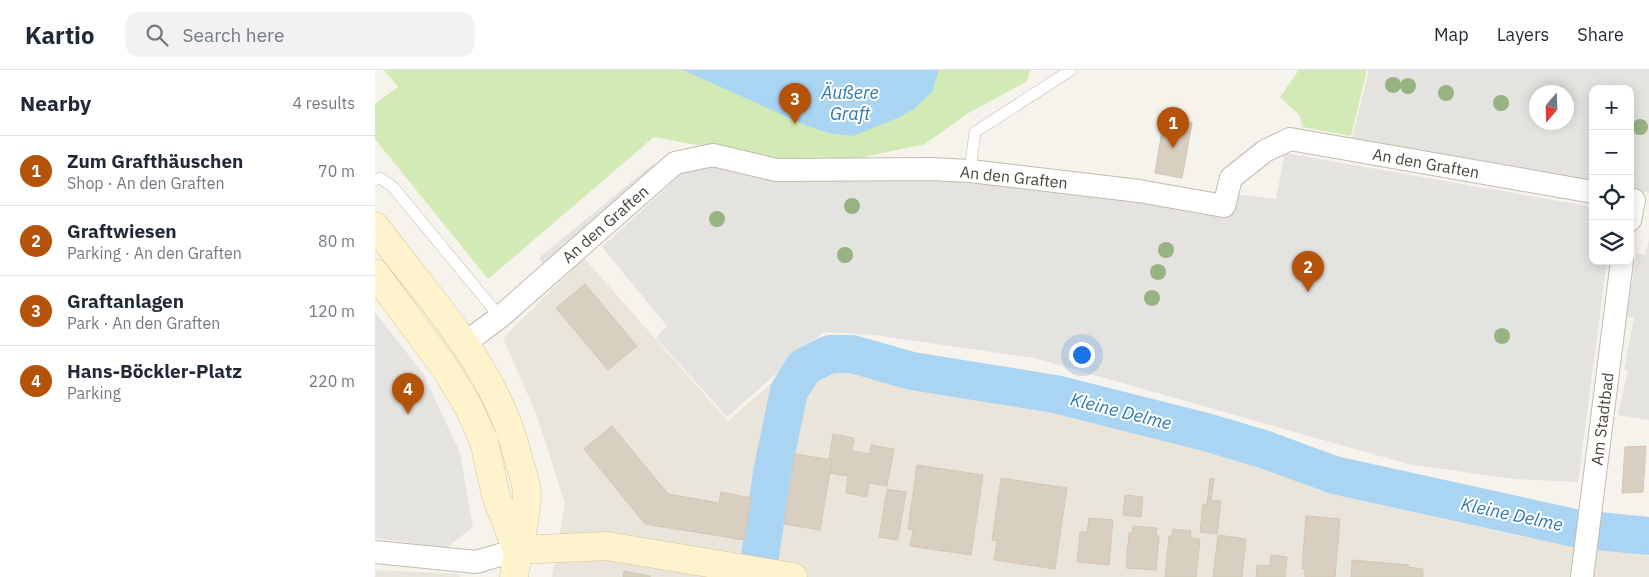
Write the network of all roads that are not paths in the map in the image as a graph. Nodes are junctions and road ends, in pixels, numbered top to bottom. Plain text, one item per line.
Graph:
1 (1071, 70) edge
2 (970, 171) junction
3 (375, 180) edge
4 (1589, 191) edge
5 (375, 226) edge
6 (1621, 265) edge
7 (375, 273) edge
8 (499, 316) junction
9 (465, 343) junction
10 (517, 550) junction
11 (375, 552) edge
12 (514, 577) edge
13 (793, 577) edge
14 (1582, 577) edge

1 - 2 lane
2 - 4 street, An den Graften
2 - 8 street, An den Graften
3 - 8 lane
5 - 9 main road
6 - 14 street, Am Stadtbad
7 - 10 main road
8 - 9 street, An den Graften
9 - 10 main road
10 - 11 street
10 - 12 main road
10 - 13 main road

